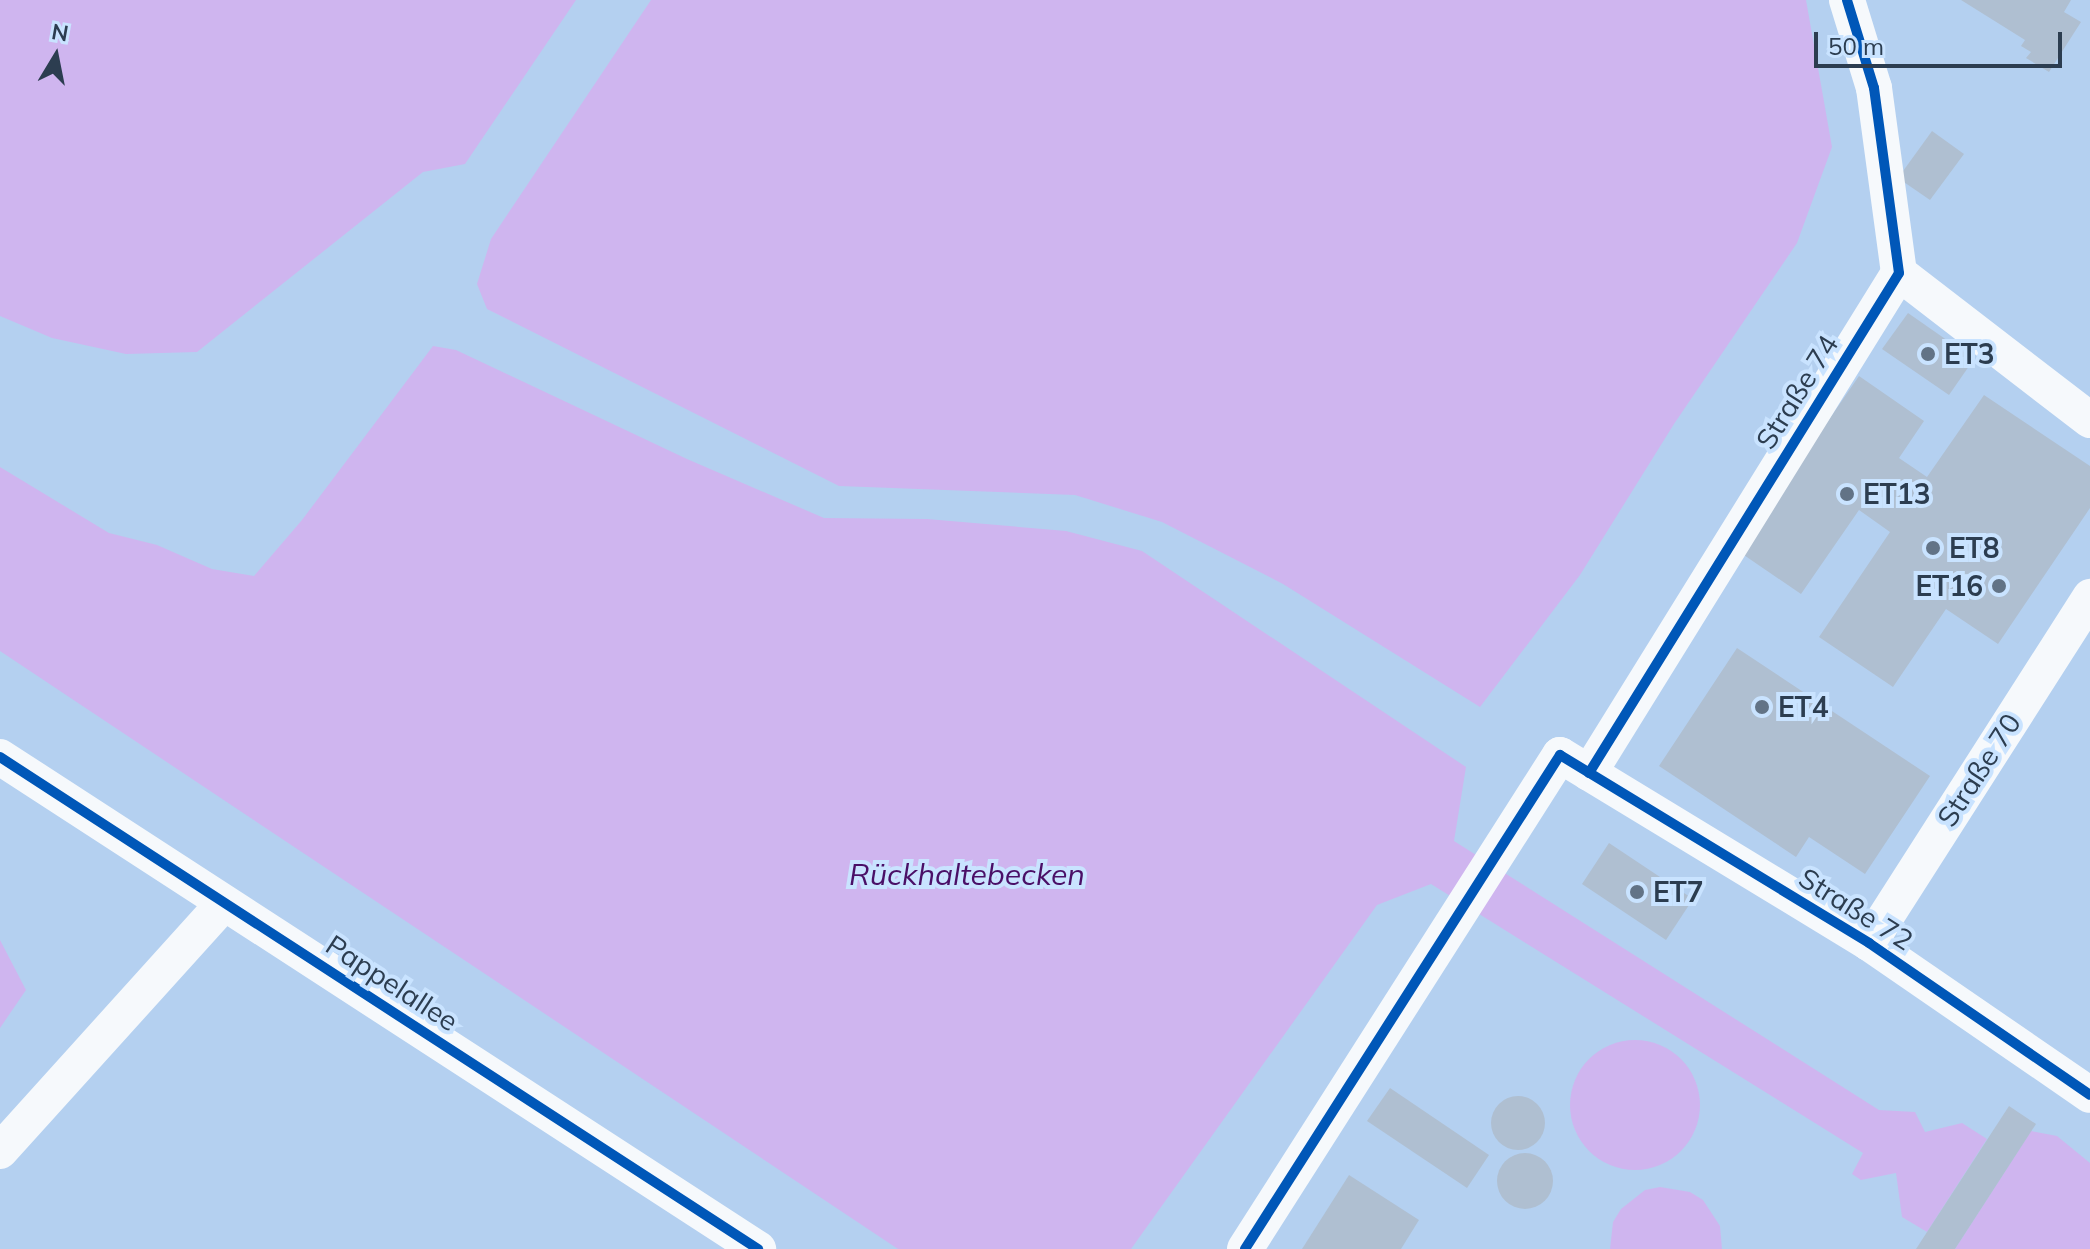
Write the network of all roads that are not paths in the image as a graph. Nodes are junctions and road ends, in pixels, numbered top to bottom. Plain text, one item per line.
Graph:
1 (1847, 0) edge
2 (1899, 273) junction
3 (2090, 420) edge
4 (2090, 597) edge
5 (0, 757) edge
6 (1589, 773) junction
7 (224, 903) junction
8 (1869, 943) junction
9 (2090, 1095) edge
10 (0, 1151) edge
11 (758, 1249) edge
12 (1245, 1249) edge

1 - 2 street
2 - 3 street
2 - 6 street, Straße 74
4 - 8 street, Straße 70
5 - 7 street, Pappelallee
6 - 8 street, Straße 72
6 - 12 street, Straße 72
7 - 10 street
7 - 11 street, Pappelallee
8 - 9 street, Straße 72

